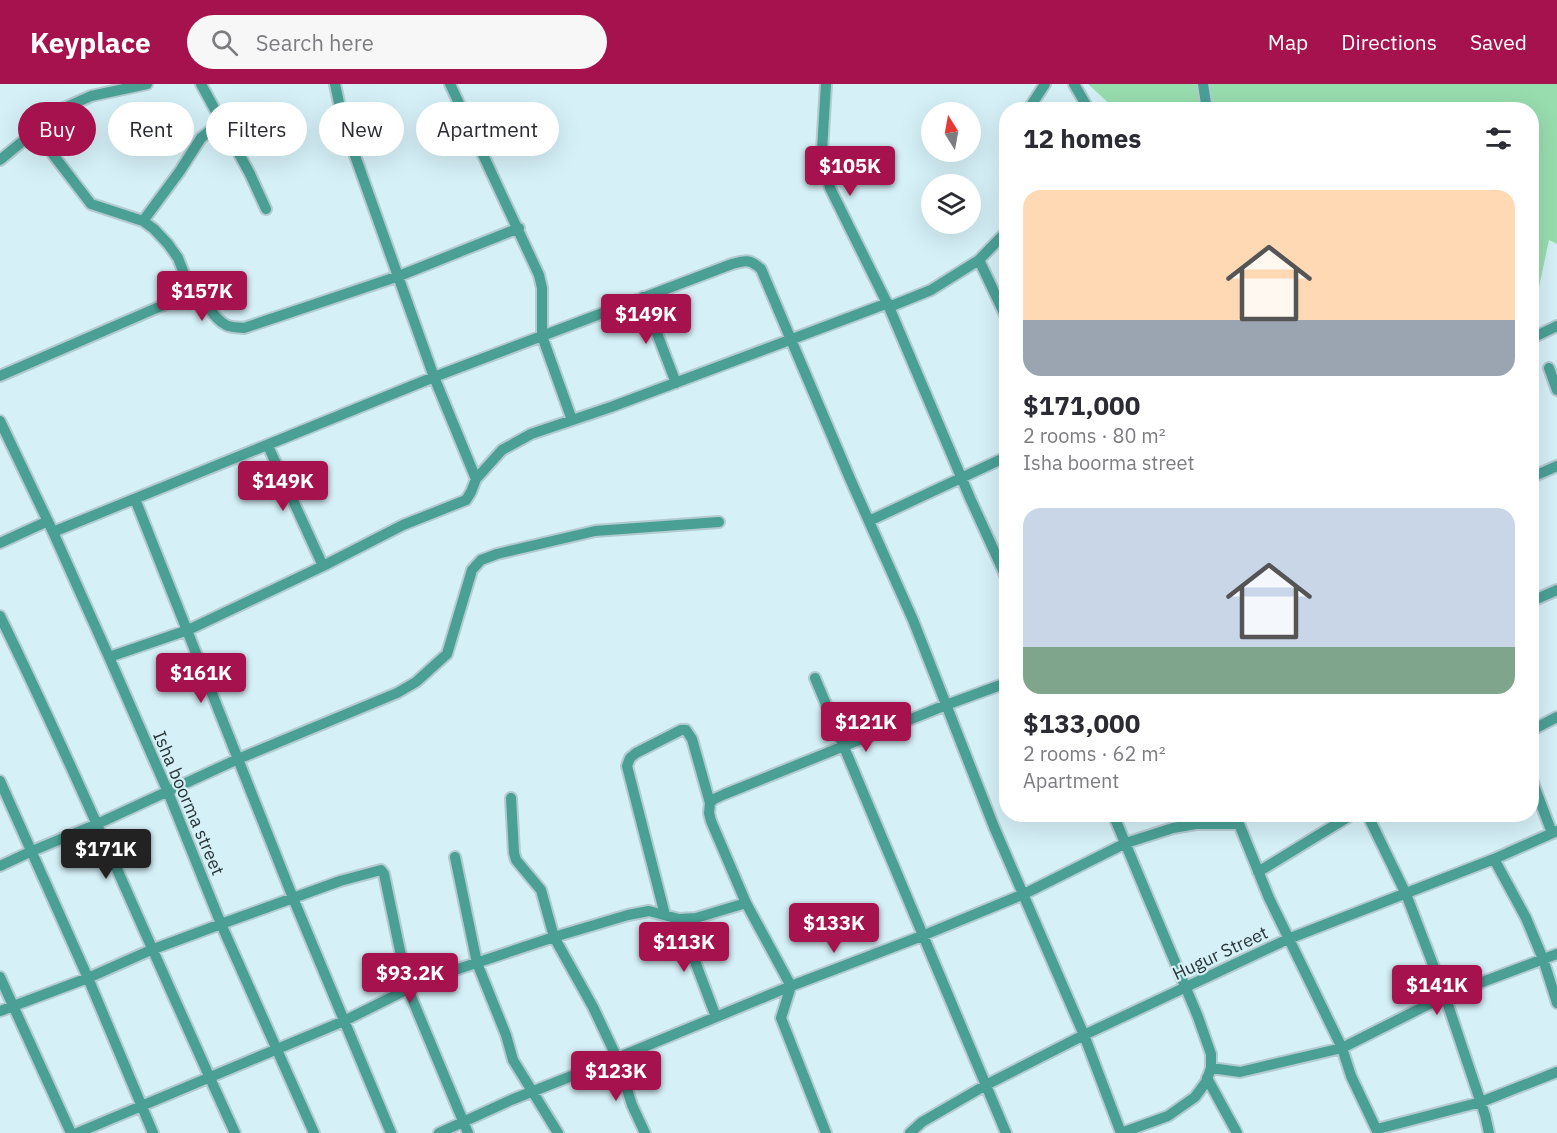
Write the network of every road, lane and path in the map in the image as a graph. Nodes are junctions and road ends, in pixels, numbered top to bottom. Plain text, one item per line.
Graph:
1 (147, 84) edge
2 (201, 84) edge
3 (335, 84) edge
4 (450, 84) edge
5 (826, 84) edge
6 (1045, 84) edge
7 (1074, 84) edge
8 (1203, 84) edge
9 (78, 102) edge
10 (210, 102) edge
11 (1033, 102) edge
12 (1084, 102) edge
13 (1206, 102) edge
14 (206, 134) edge
15 (18, 145) edge
16 (54, 156) edge
17 (240, 156) edge
18 (0, 160) edge
19 (266, 209) dead end
20 (143, 221) junction
21 (519, 228) junction
22 (999, 240) edge
23 (980, 260) junction
24 (399, 276) junction
25 (193, 297) junction
26 (643, 297) junction
27 (999, 302) edge
28 (889, 305) junction
29 (1557, 326) edge
30 (1539, 335) edge
31 (542, 336) junction
32 (790, 341) junction
33 (1549, 368) dead end
34 (0, 376) edge
35 (434, 377) junction
36 (676, 383) junction
37 (1557, 390) edge
38 (572, 420) junction
39 (0, 421) edge
40 (268, 446) junction
41 (999, 460) edge
42 (1557, 466) edge
43 (1539, 474) edge
44 (962, 478) junction
45 (476, 479) junction
46 (135, 499) junction
47 (48, 521) junction
48 (869, 521) junction
49 (718, 522) dead end
50 (53, 532) junction
51 (0, 543) edge
52 (999, 561) edge
53 (323, 566) junction
54 (1557, 590) edge
55 (1539, 599) edge
56 (0, 616) edge
57 (188, 630) junction
58 (109, 657) junction
59 (815, 678) dead end
60 (999, 686) edge
61 (946, 705) junction
62 (1557, 717) edge
63 (1539, 726) edge
64 (843, 748) junction
65 (238, 759) junction
66 (0, 781) edge
67 (168, 792) junction
68 (1539, 796) edge
69 (511, 798) dead end
70 (710, 803) junction
71 (1117, 822) edge
72 (1212, 822) edge
73 (1238, 822) edge
74 (1340, 822) edge
75 (1371, 822) edge
76 (97, 824) junction
77 (1555, 832) edge
78 (1126, 843) junction
79 (32, 850) junction
80 (455, 857) dead end
81 (1494, 859) junction
82 (0, 866) edge
83 (1258, 872) junction
84 (1024, 894) junction
85 (1406, 894) junction
86 (293, 898) junction
87 (746, 903) junction
88 (665, 915) junction
89 (679, 919) junction
90 (221, 924) junction
91 (922, 936) junction
92 (554, 937) junction
93 (1288, 939) junction
94 (151, 950) junction
95 (1557, 954) edge
96 (1543, 959) junction
97 (477, 963) junction
98 (0, 977) edge
99 (88, 978) junction
100 (791, 986) junction
101 (1186, 987) junction
102 (408, 989) junction
103 (1445, 996) junction
104 (1557, 1003) edge
105 (12, 1006) junction
106 (0, 1011) edge
107 (716, 1017) junction
108 (344, 1021) junction
109 (1084, 1035) junction
110 (276, 1048) junction
111 (1342, 1048) junction
112 (617, 1058) junction
113 (1557, 1072) edge
114 (1209, 1073) junction
115 (209, 1076) junction
116 (986, 1085) junction
117 (532, 1091) junction
118 (1481, 1102) junction
119 (140, 1105) junction
120 (463, 1122) junction
121 (1377, 1131) edge
122 (71, 1133) edge
123 (77, 1133) edge
124 (153, 1133) edge
125 (235, 1133) edge
126 (314, 1133) edge
127 (391, 1133) edge
128 (439, 1133) edge
129 (468, 1133) edge
130 (558, 1133) edge
131 (645, 1133) edge
132 (826, 1133) edge
133 (910, 1133) edge
134 (1006, 1133) edge
135 (1121, 1133) edge
136 (1236, 1133) edge
137 (1489, 1133) edge

1 - 9 street
2 - 10 street
3 - 24 street
4 - 21 street
5 - 28 street
6 - 11 street
7 - 12 street
8 - 13 street
14 - 20 street
15 - 18 street
16 - 20 street
17 - 19 street
20 - 25 street
21 - 24 street
21 - 31 street
22 - 23 street
23 - 27 street
23 - 28 street
24 - 25 street
24 - 35 street
25 - 34 street
26 - 31 street
26 - 32 street
26 - 36 street
28 - 32 street
28 - 44 street
29 - 30 street
31 - 35 street
31 - 38 street
32 - 36 street
32 - 48 street
33 - 37 street
35 - 40 street
35 - 45 street
36 - 38 street
38 - 45 street
39 - 47 street, Isha boorma street
40 - 46 street
40 - 53 street
41 - 44 street
42 - 43 street
44 - 48 street
44 - 52 street
45 - 53 street
46 - 50 street
46 - 57 street
47 - 50 street, Isha boorma street
47 - 51 street
48 - 61 street
49 - 65 street
50 - 58 street, Isha boorma street
53 - 57 street
54 - 55 street
56 - 76 street
57 - 58 street
57 - 65 street
58 - 67 street, Isha boorma street
59 - 64 street
60 - 61 street
61 - 64 street
61 - 84 street
62 - 63 street
64 - 70 street
64 - 91 street
65 - 67 street
65 - 86 street
66 - 79 street
67 - 76 street
67 - 90 street, Isha boorma street
68 - 77 street
69 - 92 street
70 - 87 street
70 - 88 street
71 - 78 street
72 - 78 street
73 - 83 street
74 - 83 street
75 - 85 street
76 - 79 street
76 - 94 street
77 - 81 street, Hugur Street
78 - 84 street
78 - 101 street
79 - 82 street
79 - 99 street
80 - 97 street
81 - 85 street, Hugur Street
81 - 96 street
83 - 93 street
84 - 91 street
84 - 109 street
85 - 93 street, Hugur Street
85 - 103 street
86 - 90 street
86 - 102 street
86 - 108 street
87 - 89 street
87 - 100 street
88 - 89 street
88 - 92 street
89 - 107 street
90 - 94 street
90 - 110 street, Isha boorma street
91 - 100 street
91 - 116 street
92 - 97 street
92 - 112 street
93 - 101 street, Hugur Street
93 - 111 street
94 - 99 street
94 - 115 street
95 - 96 street
96 - 103 street
96 - 104 street
97 - 102 street
97 - 117 street
98 - 105 street
99 - 105 street
99 - 119 street
100 - 107 street
100 - 132 street
101 - 109 street, Hugur Street
101 - 114 street
102 - 108 street
102 - 120 street
103 - 111 street
103 - 118 street
105 - 106 street
105 - 122 street
107 - 112 street
108 - 110 street
108 - 127 street
109 - 116 street, Hugur Street
109 - 135 street
110 - 115 street
110 - 126 street, Isha boorma street
111 - 114 street
111 - 121 street
112 - 117 street
112 - 131 street
113 - 118 street
114 - 135 street
114 - 136 street
115 - 119 street
115 - 125 street
116 - 133 street, Hugur Street
116 - 134 street
117 - 120 street
117 - 130 street
118 - 121 street
118 - 137 street
119 - 123 street
119 - 124 street
120 - 128 street
120 - 129 street

